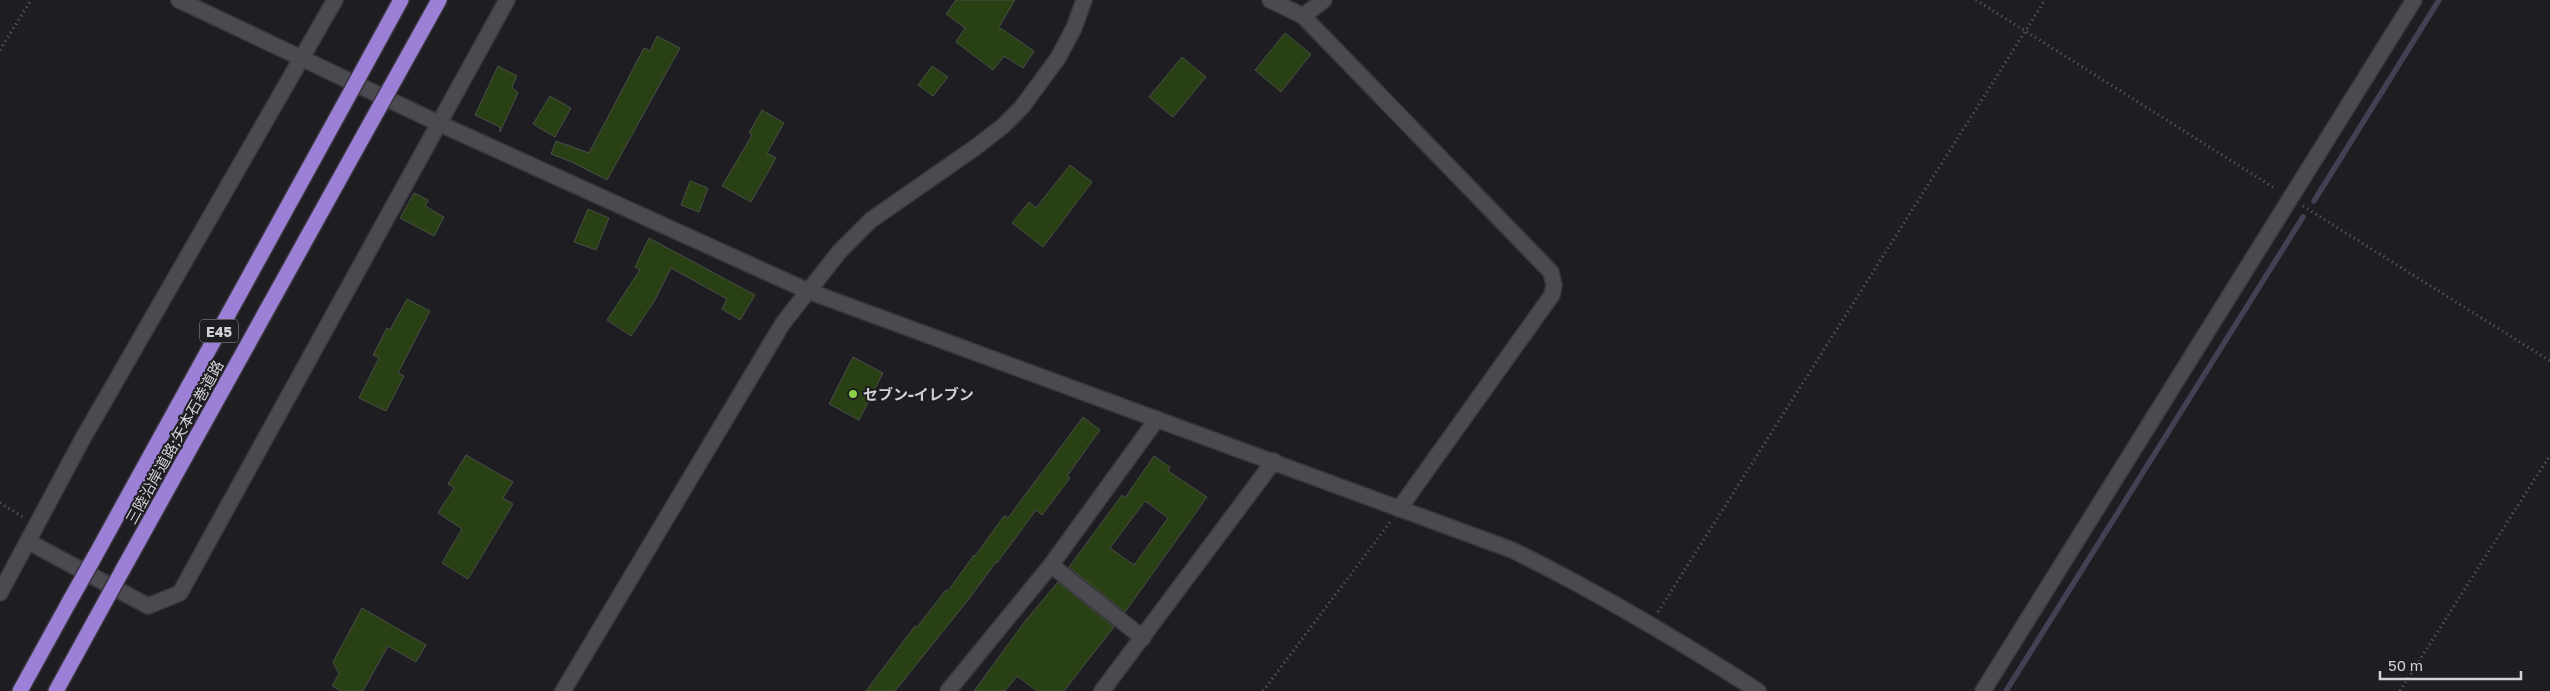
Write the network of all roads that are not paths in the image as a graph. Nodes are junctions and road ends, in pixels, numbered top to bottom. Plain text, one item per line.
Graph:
1 (179, 0) edge
2 (323, 0) edge
3 (335, 0) edge
4 (401, 0) edge
5 (439, 0) edge
6 (507, 0) edge
7 (1084, 0) edge
8 (1270, 0) edge
9 (1324, 0) edge
10 (2414, 0) edge
11 (326, 15) junction
12 (1303, 16) junction
13 (302, 60) junction
14 (438, 123) junction
15 (808, 291) junction
16 (1157, 419) junction
17 (1274, 461) junction
18 (1400, 509) junction
19 (29, 542) junction
20 (1051, 565) junction
21 (0, 593) edge
22 (1143, 638) junction
23 (20, 691) edge
24 (56, 691) edge
25 (562, 691) edge
26 (948, 691) edge
27 (1102, 691) edge
28 (1758, 691) edge
29 (1983, 691) edge

1 - 13 street
2 - 11 street
3 - 11 street
4 - 23 highway, 三陸沿岸道路;矢本石巻道路 / E45, bridge
5 - 24 highway, 三陸沿岸道路;矢本石巻道路 / E45, bridge
6 - 14 street
7 - 15 street
8 - 12 street
9 - 12 street
10 - 29 street
11 - 13 street
12 - 18 street
13 - 14 street
13 - 19 street
14 - 15 street
14 - 19 street
15 - 16 street
15 - 25 street
16 - 17 street
16 - 20 street
17 - 18 street
17 - 22 street
18 - 28 street
19 - 21 street
20 - 22 street
20 - 26 street
22 - 27 street

